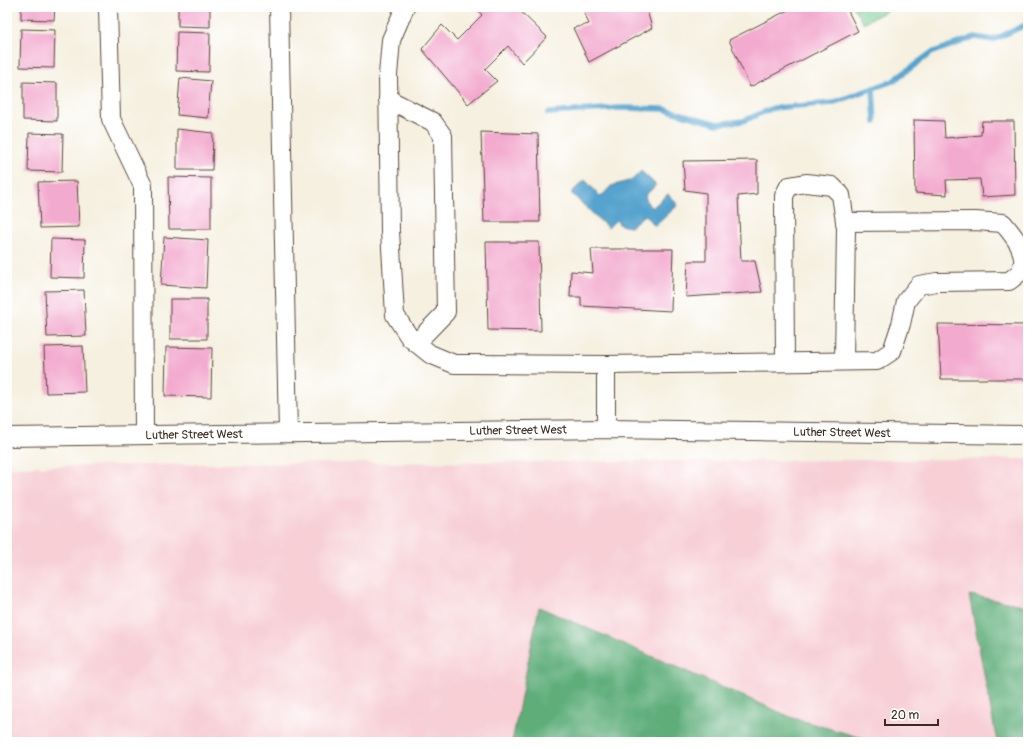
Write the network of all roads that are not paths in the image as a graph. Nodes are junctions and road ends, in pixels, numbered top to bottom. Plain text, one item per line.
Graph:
1 (108, 7) edge
2 (279, 7) edge
3 (405, 7) edge
4 (388, 99) junction
5 (845, 222) junction
6 (416, 344) junction
7 (784, 361) junction
8 (844, 361) junction
9 (606, 365) junction
10 (606, 430) junction
11 (288, 433) junction
12 (144, 435) junction
13 (1028, 435) edge
14 (7, 437) edge

1 - 12 street
2 - 11 street
3 - 4 street
4 - 6 street
4 - 6 street
5 - 7 street
5 - 8 street
5 - 8 street
6 - 9 street
7 - 8 street
7 - 9 street
9 - 10 street
10 - 11 street, Luther Street West
10 - 13 street, Luther Street West
11 - 12 street, Luther Street West
12 - 14 street, Luther Street West

